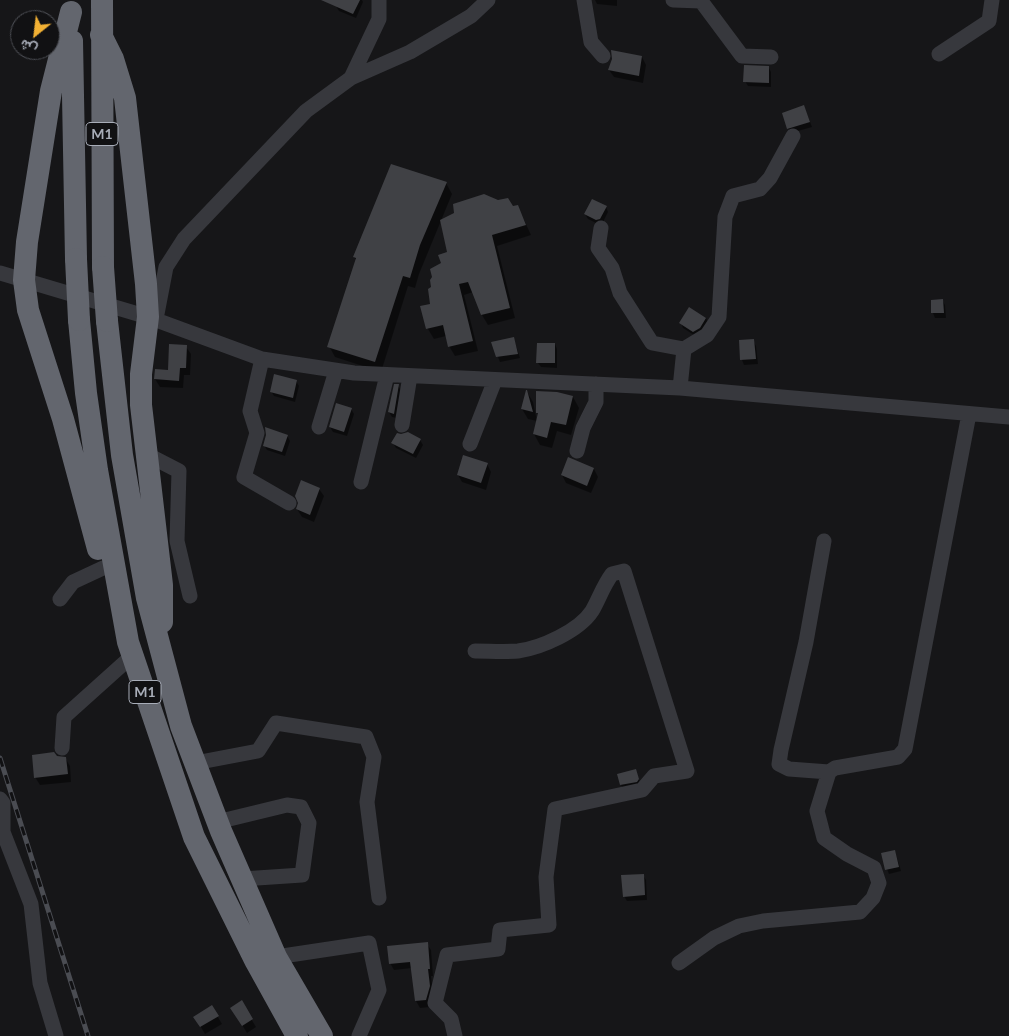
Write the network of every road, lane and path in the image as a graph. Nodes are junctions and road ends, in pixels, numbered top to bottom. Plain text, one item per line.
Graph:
1 (102, 0) edge
2 (380, 0) edge
3 (488, 0) edge
4 (584, 0) edge
5 (673, 0) edge
6 (992, 0) edge
7 (71, 6) edge
8 (101, 35) junction
9 (939, 54) dead end
10 (603, 56) dead end
11 (771, 57) dead end
12 (351, 78) junction
13 (793, 136) dead end
14 (601, 228) dead end
15 (0, 273) edge
16 (24, 280) junction
17 (152, 318) junction
18 (684, 349) junction
19 (262, 359) junction
20 (336, 370) junction
21 (387, 375) junction
22 (410, 376) junction
23 (496, 380) junction
24 (596, 384) junction
25 (680, 388) junction
26 (969, 414) junction
27 (1009, 417) edge
28 (402, 425) dead end
29 (319, 427) dead end
30 (470, 444) dead end
31 (577, 451) dead end
32 (148, 455) junction
33 (361, 482) dead end
34 (290, 502) dead end
35 (824, 542) dead end
36 (103, 568) junction
37 (190, 596) dead end
38 (60, 599) dead end
39 (158, 640) junction
40 (130, 648) junction
41 (475, 651) dead end
42 (62, 748) dead end
43 (195, 763) junction
44 (829, 772) junction
45 (0, 799) edge
46 (217, 822) junction
47 (242, 879) junction
48 (379, 898) dead end
49 (276, 956) junction
50 (679, 963) dead end
51 (56, 1036) edge
52 (297, 1036) edge
53 (322, 1036) edge
54 (359, 1036) edge
55 (454, 1036) edge

1 - 8 highway, M1
2 - 12 street
3 - 12 street
4 - 10 street
5 - 11 street
6 - 9 street
7 - 16 highway
7 - 40 highway, M1, bridge
8 - 17 highway
8 - 39 highway, M1, bridge
12 - 17 street
13 - 18 street
14 - 18 street
15 - 16 street
16 - 17 street
16 - 36 highway
17 - 19 street
17 - 32 highway
18 - 25 street
19 - 20 street
19 - 34 street
20 - 21 street
20 - 29 street
21 - 22 street
21 - 33 street
22 - 23 street
22 - 28 street
23 - 24 street
23 - 30 street
24 - 25 street
24 - 31 street
25 - 26 street
26 - 27 street
26 - 44 street
32 - 37 street
32 - 39 highway
35 - 44 street
36 - 38 street
36 - 40 highway
39 - 43 highway, M1
40 - 42 street
40 - 52 highway, M1
41 - 55 street
43 - 46 highway, M1
43 - 48 street
44 - 50 street
45 - 51 street
46 - 47 highway, M1
46 - 47 street
47 - 49 highway, M1
49 - 53 highway, M1
49 - 54 street

